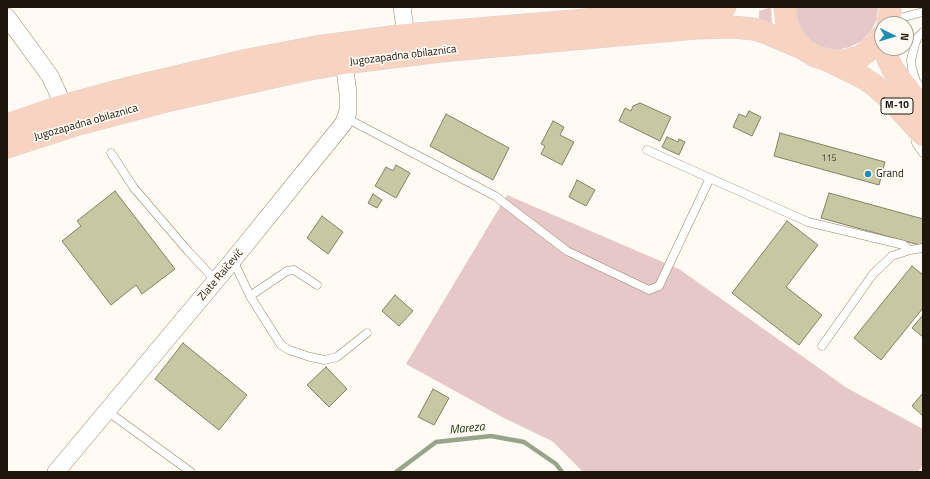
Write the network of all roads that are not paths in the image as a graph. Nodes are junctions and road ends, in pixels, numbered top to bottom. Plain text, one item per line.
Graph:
1 (402, 7) edge
2 (725, 7) edge
3 (785, 7) edge
4 (694, 8) edge
5 (923, 12) edge
6 (908, 16) edge
7 (7, 17) edge
8 (923, 32) edge
9 (406, 35) junction
10 (874, 46) edge
11 (804, 49) junction
12 (887, 56) edge
13 (828, 60) junction
14 (344, 63) junction
15 (923, 91) edge
16 (62, 106) junction
17 (346, 118) junction
18 (921, 124) edge
19 (7, 125) edge
20 (7, 147) edge
21 (647, 150) dead end
22 (111, 153) dead end
23 (923, 153) edge
24 (710, 178) junction
25 (923, 248) edge
26 (910, 250) junction
27 (233, 260) junction
28 (215, 280) junction
29 (317, 285) dead end
30 (250, 296) junction
31 (367, 334) dead end
32 (822, 346) dead end
33 (107, 411) junction
34 (56, 472) edge
35 (191, 472) edge

1 - 9 street
2 - 4 main road, Jugozapadna obilaznica
3 - 11 main road, M-10
4 - 9 main road, Jugozapadna obilaznica
5 - 6 lane
7 - 16 street
8 - 15 lane
9 - 16 main road, Jugozapadna obilaznica
10 - 13 main road, M-10
11 - 13 main road, M-10
11 - 14 main road, Jugozapadna obilaznica
12 - 18 main road, M-10
13 - 18 main road, M-10
14 - 17 street, Zlate Raičević
14 - 20 main road, Jugozapadna obilaznica
16 - 19 main road, Jugozapadna obilaznica
17 - 24 lane
17 - 27 street, Zlate Raičević
18 - 23 lane
21 - 24 lane
22 - 28 lane
24 - 26 lane
25 - 26 lane
26 - 32 lane
27 - 28 street, Zlate Raičević
27 - 30 lane
28 - 33 street, Zlate Raičević
29 - 30 lane
30 - 31 lane
33 - 34 street, Zlate Raičević
33 - 35 lane

